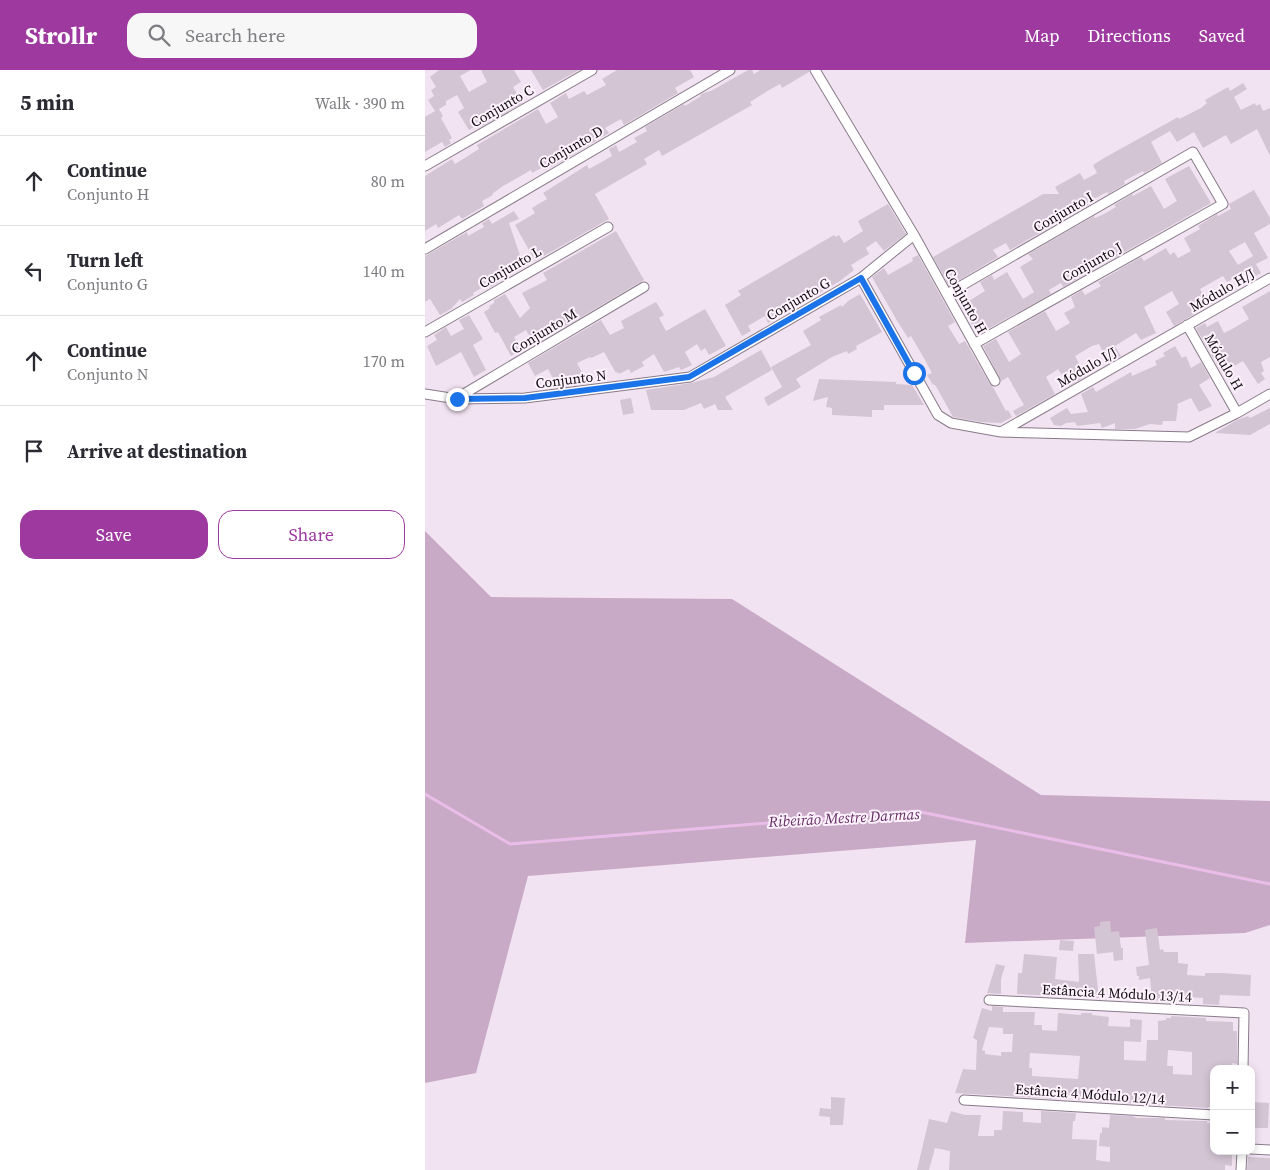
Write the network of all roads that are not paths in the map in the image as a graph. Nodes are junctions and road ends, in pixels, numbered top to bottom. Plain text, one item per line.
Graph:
1 (592, 70) edge
2 (730, 70) edge
3 (815, 70) edge
4 (425, 166) edge
5 (1223, 204) joint
6 (608, 227) dead end
7 (914, 235) junction
8 (425, 248) edge
9 (861, 278) junction
10 (1270, 278) edge
11 (645, 287) dead end
12 (947, 294) junction
13 (1187, 325) junction
14 (425, 332) edge
15 (974, 344) junction
16 (689, 377) joint
17 (995, 381) dead end
18 (425, 394) edge
19 (1270, 394) edge
20 (457, 399) junction
21 (1237, 413) junction
22 (1001, 432) junction
23 (989, 1000) dead end
24 (1243, 1065) edge
25 (964, 1100) dead end
26 (1210, 1115) edge
27 (1255, 1149) edge
28 (1270, 1150) edge
29 (1242, 1155) edge
30 (1241, 1170) edge

1 - 4 street, Conjunto C
2 - 8 street, Conjunto D
3 - 7 street, Conjunto H
5 - 12 street, Conjunto I
5 - 15 street, Conjunto J
6 - 14 street, Conjunto L
7 - 9 street, Conjunto G
7 - 12 street, Conjunto H
9 - 16 street, Conjunto G
9 - 22 street
10 - 13 street, Módulo H/J
11 - 20 street, Conjunto M
12 - 15 street, Conjunto H
13 - 21 street, Módulo H
13 - 22 street, Módulo I/J
15 - 17 street, Conjunto H
16 - 20 street, Conjunto N
18 - 20 street, Conjunto N
19 - 21 street
21 - 22 street
23 - 24 street, Estância 4 Módulo 13/14
25 - 26 street, Estância 4 Módulo 12/14
27 - 28 street
29 - 30 street

